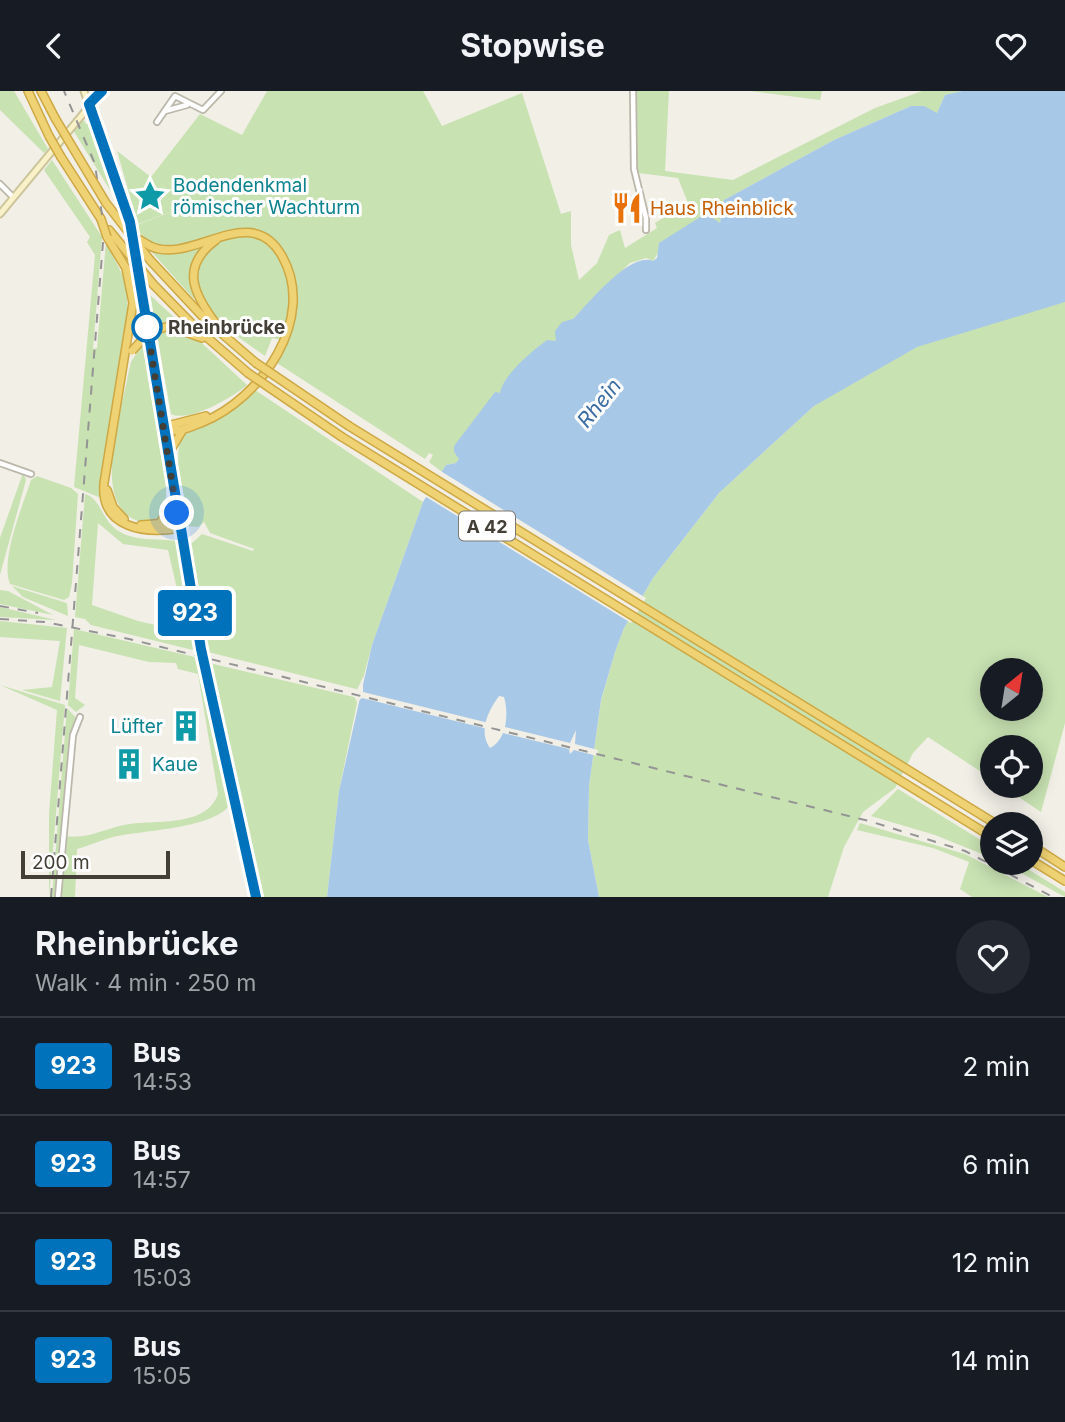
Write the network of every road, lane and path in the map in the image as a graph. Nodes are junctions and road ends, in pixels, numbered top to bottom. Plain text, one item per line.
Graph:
1 (28, 91) edge
2 (41, 91) edge
3 (84, 91) edge
4 (102, 91) edge
5 (221, 91) edge
6 (633, 91) edge
7 (171, 101) junction
8 (89, 104) junction
9 (188, 104) junction
10 (174, 108) junction
11 (164, 111) junction
12 (157, 122) dead end
13 (0, 184) edge
14 (13, 197) junction
15 (0, 214) edge
16 (646, 230) dead end
17 (108, 233) junction
18 (128, 233) junction
19 (222, 236) junction
20 (212, 343) junction
21 (233, 344) junction
22 (125, 370) junction
23 (230, 406) junction
24 (162, 428) junction
25 (182, 431) junction
26 (167, 456) junction
27 (0, 463) edge
28 (31, 474) dead end
29 (107, 476) junction
30 (175, 498) junction
31 (160, 523) junction
32 (180, 528) junction
33 (80, 716) dead end
34 (980, 814) edge
35 (980, 830) edge
36 (1043, 853) edge
37 (1043, 867) edge
38 (1065, 867) edge
39 (1065, 881) edge
40 (58, 897) edge
41 (256, 897) edge

1 - 17 highway, bridge
2 - 18 highway, A 42, bridge
3 - 8 main road
4 - 8 main road
5 - 9 street
6 - 16 street
7 - 9 street
7 - 10 street
7 - 11 street
8 - 14 main road
8 - 24 main road
9 - 10 street
10 - 11 street
11 - 12 street
13 - 14 street
14 - 15 main road
17 - 20 highway, A 42, bridge
17 - 22 highway
18 - 19 highway, bridge
18 - 21 highway, A 42, bridge
19 - 21 highway
19 - 23 highway
20 - 22 highway, bridge
20 - 35 highway, A 42, bridge
21 - 34 highway, A 42, bridge
22 - 29 highway
23 - 24 highway
23 - 25 highway
24 - 25 highway
24 - 26 main road
25 - 26 highway
26 - 30 main road
27 - 28 street
29 - 31 highway
29 - 32 highway
30 - 31 highway
30 - 32 main road
31 - 32 highway
32 - 41 main road
33 - 40 street
36 - 38 highway
37 - 39 highway

